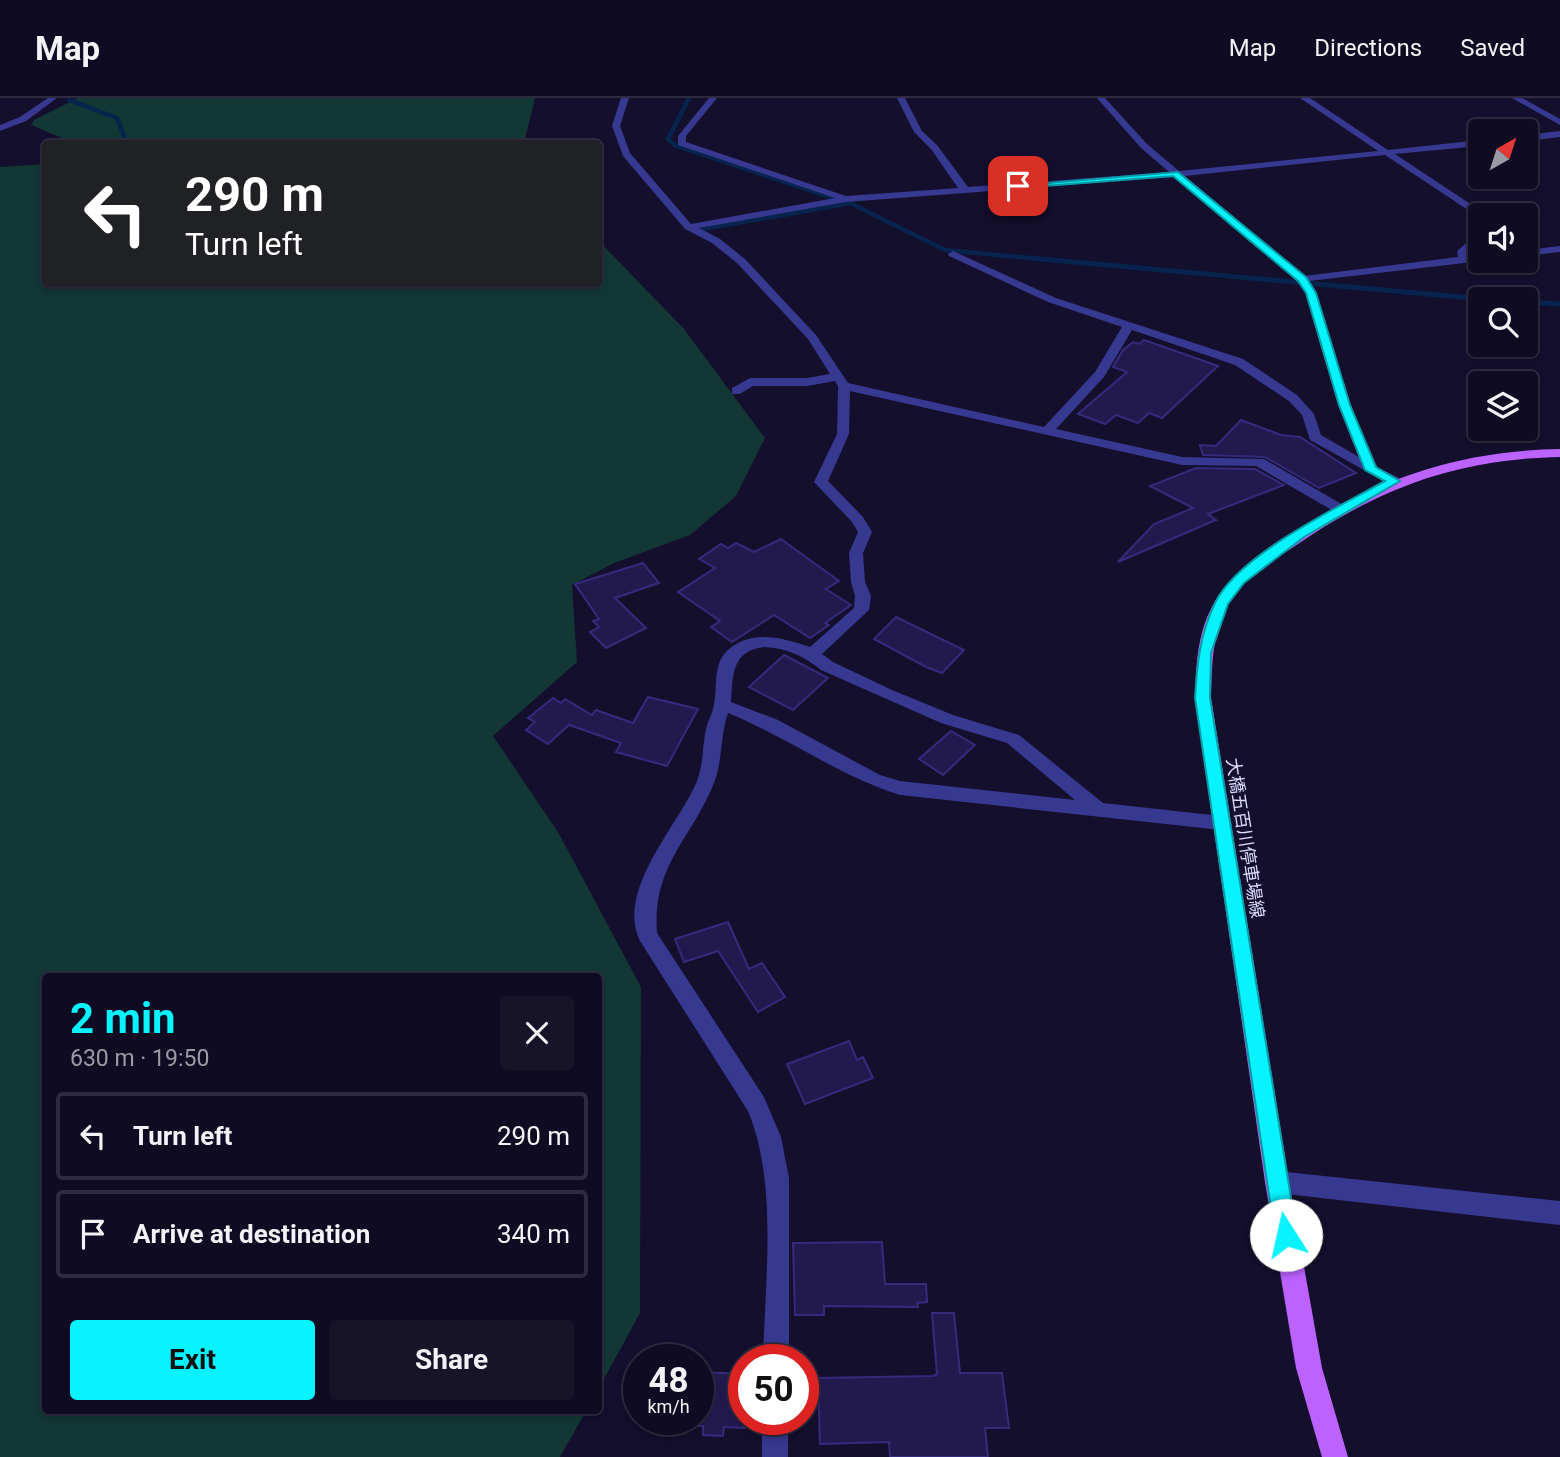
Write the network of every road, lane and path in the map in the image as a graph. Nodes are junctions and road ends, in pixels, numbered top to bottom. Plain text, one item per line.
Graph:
1 (625, 98) edge
2 (713, 98) edge
3 (901, 98) edge
4 (1101, 98) edge
5 (1304, 98) edge
6 (1516, 98) edge
7 (51, 99) edge
8 (1560, 122) edge
9 (0, 128) edge
10 (1560, 134) edge
11 (1538, 137) edge
12 (1468, 144) edge
13 (1389, 153) junction
14 (1175, 174) junction
15 (965, 190) junction
16 (846, 199) junction
17 (1468, 206) edge
18 (688, 227) junction
19 (1468, 247) edge
20 (1560, 249) edge
21 (1538, 250) edge
22 (953, 254) dead end
23 (1464, 260) junction
24 (1468, 260) edge
25 (1302, 279) junction
26 (1129, 326) junction
27 (840, 382) junction
28 (736, 391) dead end
29 (1047, 430) junction
30 (1560, 453) edge
31 (1371, 470) junction
32 (1394, 481) junction
33 (1340, 509) junction
34 (812, 654) junction
35 (723, 705) junction
36 (1099, 810) junction
37 (1221, 823) junction
38 (1277, 1182) junction
39 (1560, 1213) edge
40 (776, 1344) edge
41 (775, 1435) edge
42 (775, 1457) edge
43 (1335, 1457) edge

1 - 18 street
2 - 16 street
3 - 15 street
4 - 14 street
5 - 13 street
6 - 8 street
7 - 9 street
10 - 11 street
12 - 13 street
13 - 14 street
13 - 17 street
14 - 15 street
14 - 25 street
15 - 16 street
16 - 18 street
18 - 27 street
19 - 23 street
20 - 21 street
22 - 26 street
23 - 24 street
23 - 25 street
25 - 31 street
26 - 29 street
26 - 31 street
27 - 28 street
27 - 29 street
27 - 34 street
29 - 33 street
30 - 32 main road, 大橋五百川停車場線
31 - 32 street
32 - 33 main road, 大橋五百川停車場線
33 - 37 main road, 大橋五百川停車場線
34 - 35 street
34 - 36 street
35 - 36 street
35 - 40 street
36 - 37 street
37 - 38 main road, 大橋五百川停車場線
38 - 39 street
38 - 43 main road, 大橋五百川停車場線
41 - 42 street

